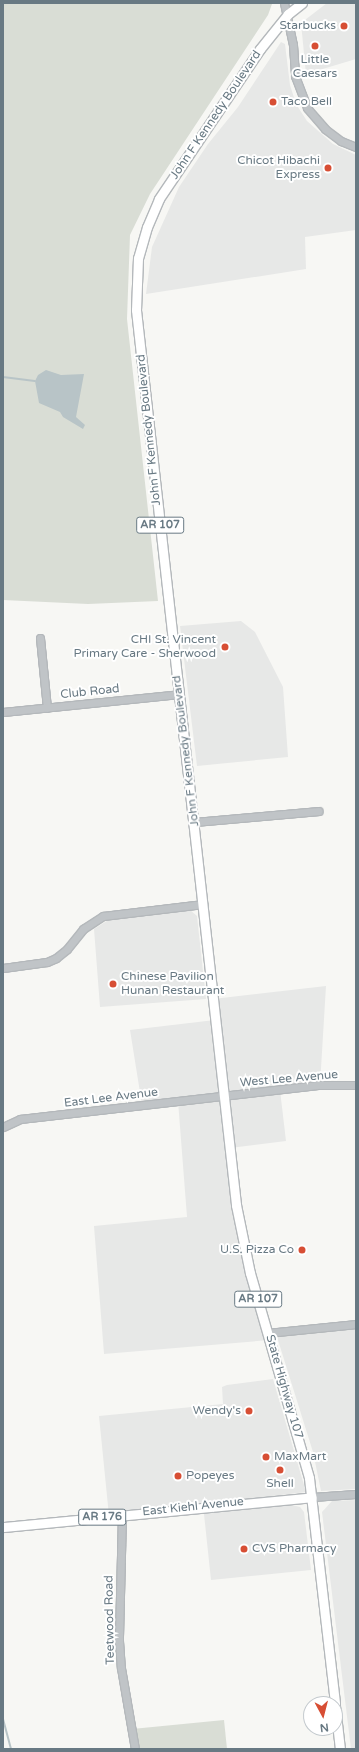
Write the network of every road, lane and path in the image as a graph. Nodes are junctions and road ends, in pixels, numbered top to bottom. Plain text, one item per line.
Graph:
1 (284, 3) edge
2 (302, 3) edge
3 (288, 14) junction
4 (356, 147) edge
5 (40, 638) dead end
6 (179, 694) junction
7 (47, 708) junction
8 (3, 712) edge
9 (319, 812) dead end
10 (194, 822) junction
11 (203, 904) junction
12 (3, 968) edge
13 (356, 1085) edge
14 (224, 1096) junction
15 (3, 1127) edge
16 (356, 1324) edge
17 (268, 1333) junction
18 (356, 1494) edge
19 (312, 1497) junction
20 (122, 1514) junction
21 (3, 1527) edge
22 (334, 1696) edge
23 (339, 1736) edge
24 (135, 1749) edge
25 (340, 1749) edge

1 - 3 street
2 - 3 main road, John F Kennedy Boulevard / AR 107
3 - 4 street
3 - 6 main road, John F Kennedy Boulevard / AR 107
5 - 7 street
6 - 7 street, Club Road
6 - 10 main road, John F Kennedy Boulevard / AR 107
7 - 8 street, Club Road
9 - 10 street
10 - 11 main road, John F Kennedy Boulevard / AR 107
11 - 12 street
11 - 14 main road, John F Kennedy Boulevard / AR 107
13 - 14 street, West Lee Avenue
14 - 15 street, East Lee Avenue
14 - 17 main road, State Highway 107 / AR 107
16 - 17 street
17 - 19 main road, State Highway 107 / AR 107
18 - 19 street
19 - 20 main road, East Kiehl Avenue / AR 176
19 - 22 main road, State Highway 107 / AR 107
20 - 21 main road, East Kiehl Avenue / AR 176
20 - 24 street, Teetwood Road
23 - 25 main road, State Highway 107 / AR 107

